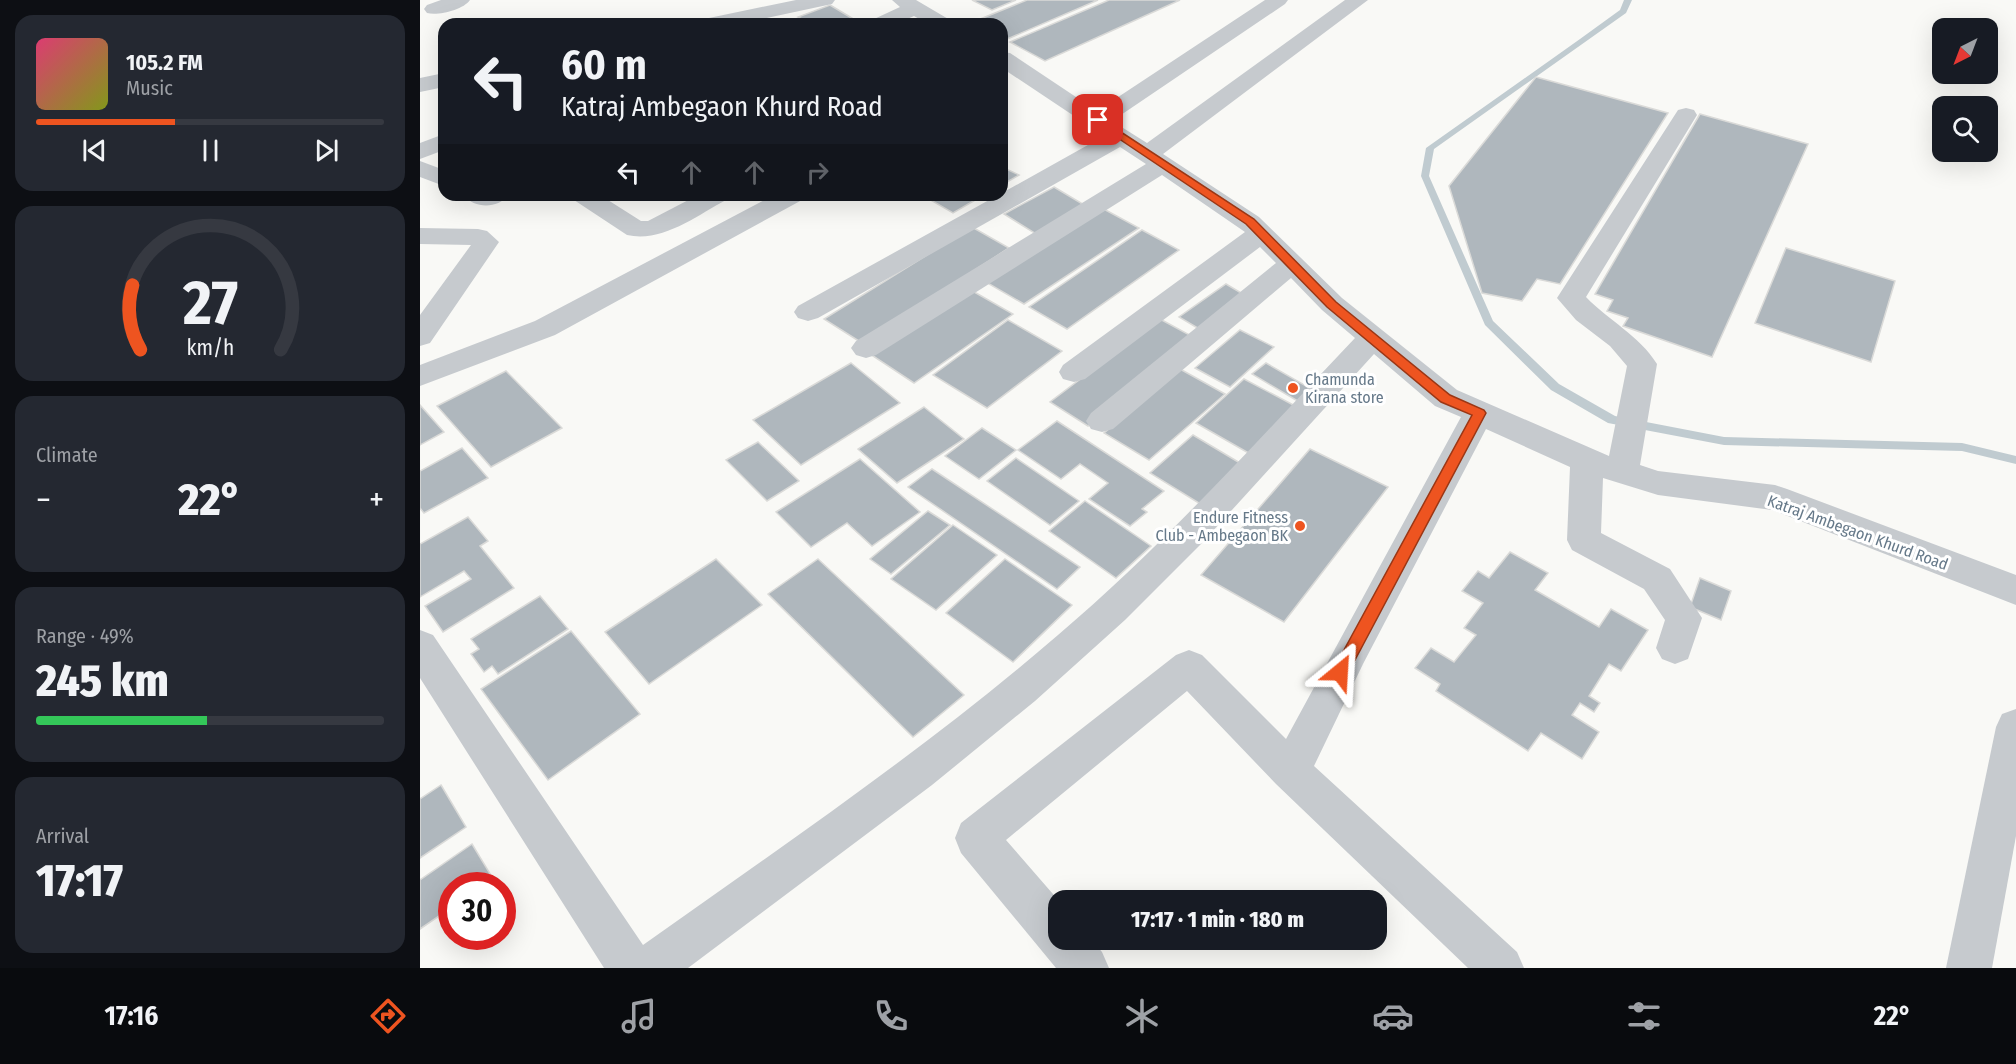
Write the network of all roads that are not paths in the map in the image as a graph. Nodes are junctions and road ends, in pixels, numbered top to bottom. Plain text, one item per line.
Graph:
1 (460, 0) edge
2 (825, 0) edge
3 (1278, 0) edge
4 (1358, 0) edge
5 (908, 4) edge
6 (434, 9) dead end
7 (738, 18) edge
8 (888, 18) edge
9 (932, 18) edge
10 (1009, 71) edge
11 (438, 81) edge
12 (420, 85) edge
13 (1686, 115) dead end
14 (1110, 128) junction
15 (438, 144) edge
16 (420, 152) edge
17 (1156, 159) junction
18 (420, 168) edge
19 (438, 176) edge
20 (1008, 190) edge
21 (592, 201) edge
22 (705, 201) edge
23 (780, 201) edge
24 (990, 201) edge
25 (1262, 233) junction
26 (420, 236) edge
27 (1291, 264) junction
28 (808, 312) dead end
29 (420, 336) edge
30 (1372, 338) junction
31 (866, 348) dead end
32 (424, 372) edge
33 (1074, 372) dead end
34 (1479, 413) junction
35 (1102, 421) dead end
36 (1625, 457) junction
37 (1587, 461) junction
38 (2016, 590) edge
39 (420, 646) edge
40 (1675, 648) dead end
41 (2016, 728) edge
42 (1290, 771) junction
43 (1048, 924) edge
44 (1070, 950) edge
45 (631, 968) edge
46 (649, 968) edge
47 (1086, 968) edge
48 (1502, 968) edge
49 (1969, 968) edge

1 - 6 street
2 - 7 street
3 - 14 street
4 - 17 street
5 - 8 street
5 - 9 street
10 - 14 street, Katraj Ambegaon Khurd Road
11 - 12 street
13 - 36 street
14 - 17 street, Katraj Ambegaon Khurd Road
14 - 20 street
15 - 16 street
17 - 25 street, Katraj Ambegaon Khurd Road
17 - 31 street
18 - 19 street
21 - 22 street
23 - 32 street
24 - 28 street
25 - 27 street, Katraj Ambegaon Khurd Road
25 - 33 street
26 - 29 street
27 - 30 street, Katraj Ambegaon Khurd Road
27 - 35 street
30 - 34 street, Katraj Ambegaon Khurd Road
30 - 46 street
34 - 37 street, Katraj Ambegaon Khurd Road
34 - 42 street
36 - 37 street, Katraj Ambegaon Khurd Road
36 - 38 street, Katraj Ambegaon Khurd Road
37 - 40 street
39 - 45 street
41 - 49 street
42 - 43 street
42 - 48 street
44 - 47 street

